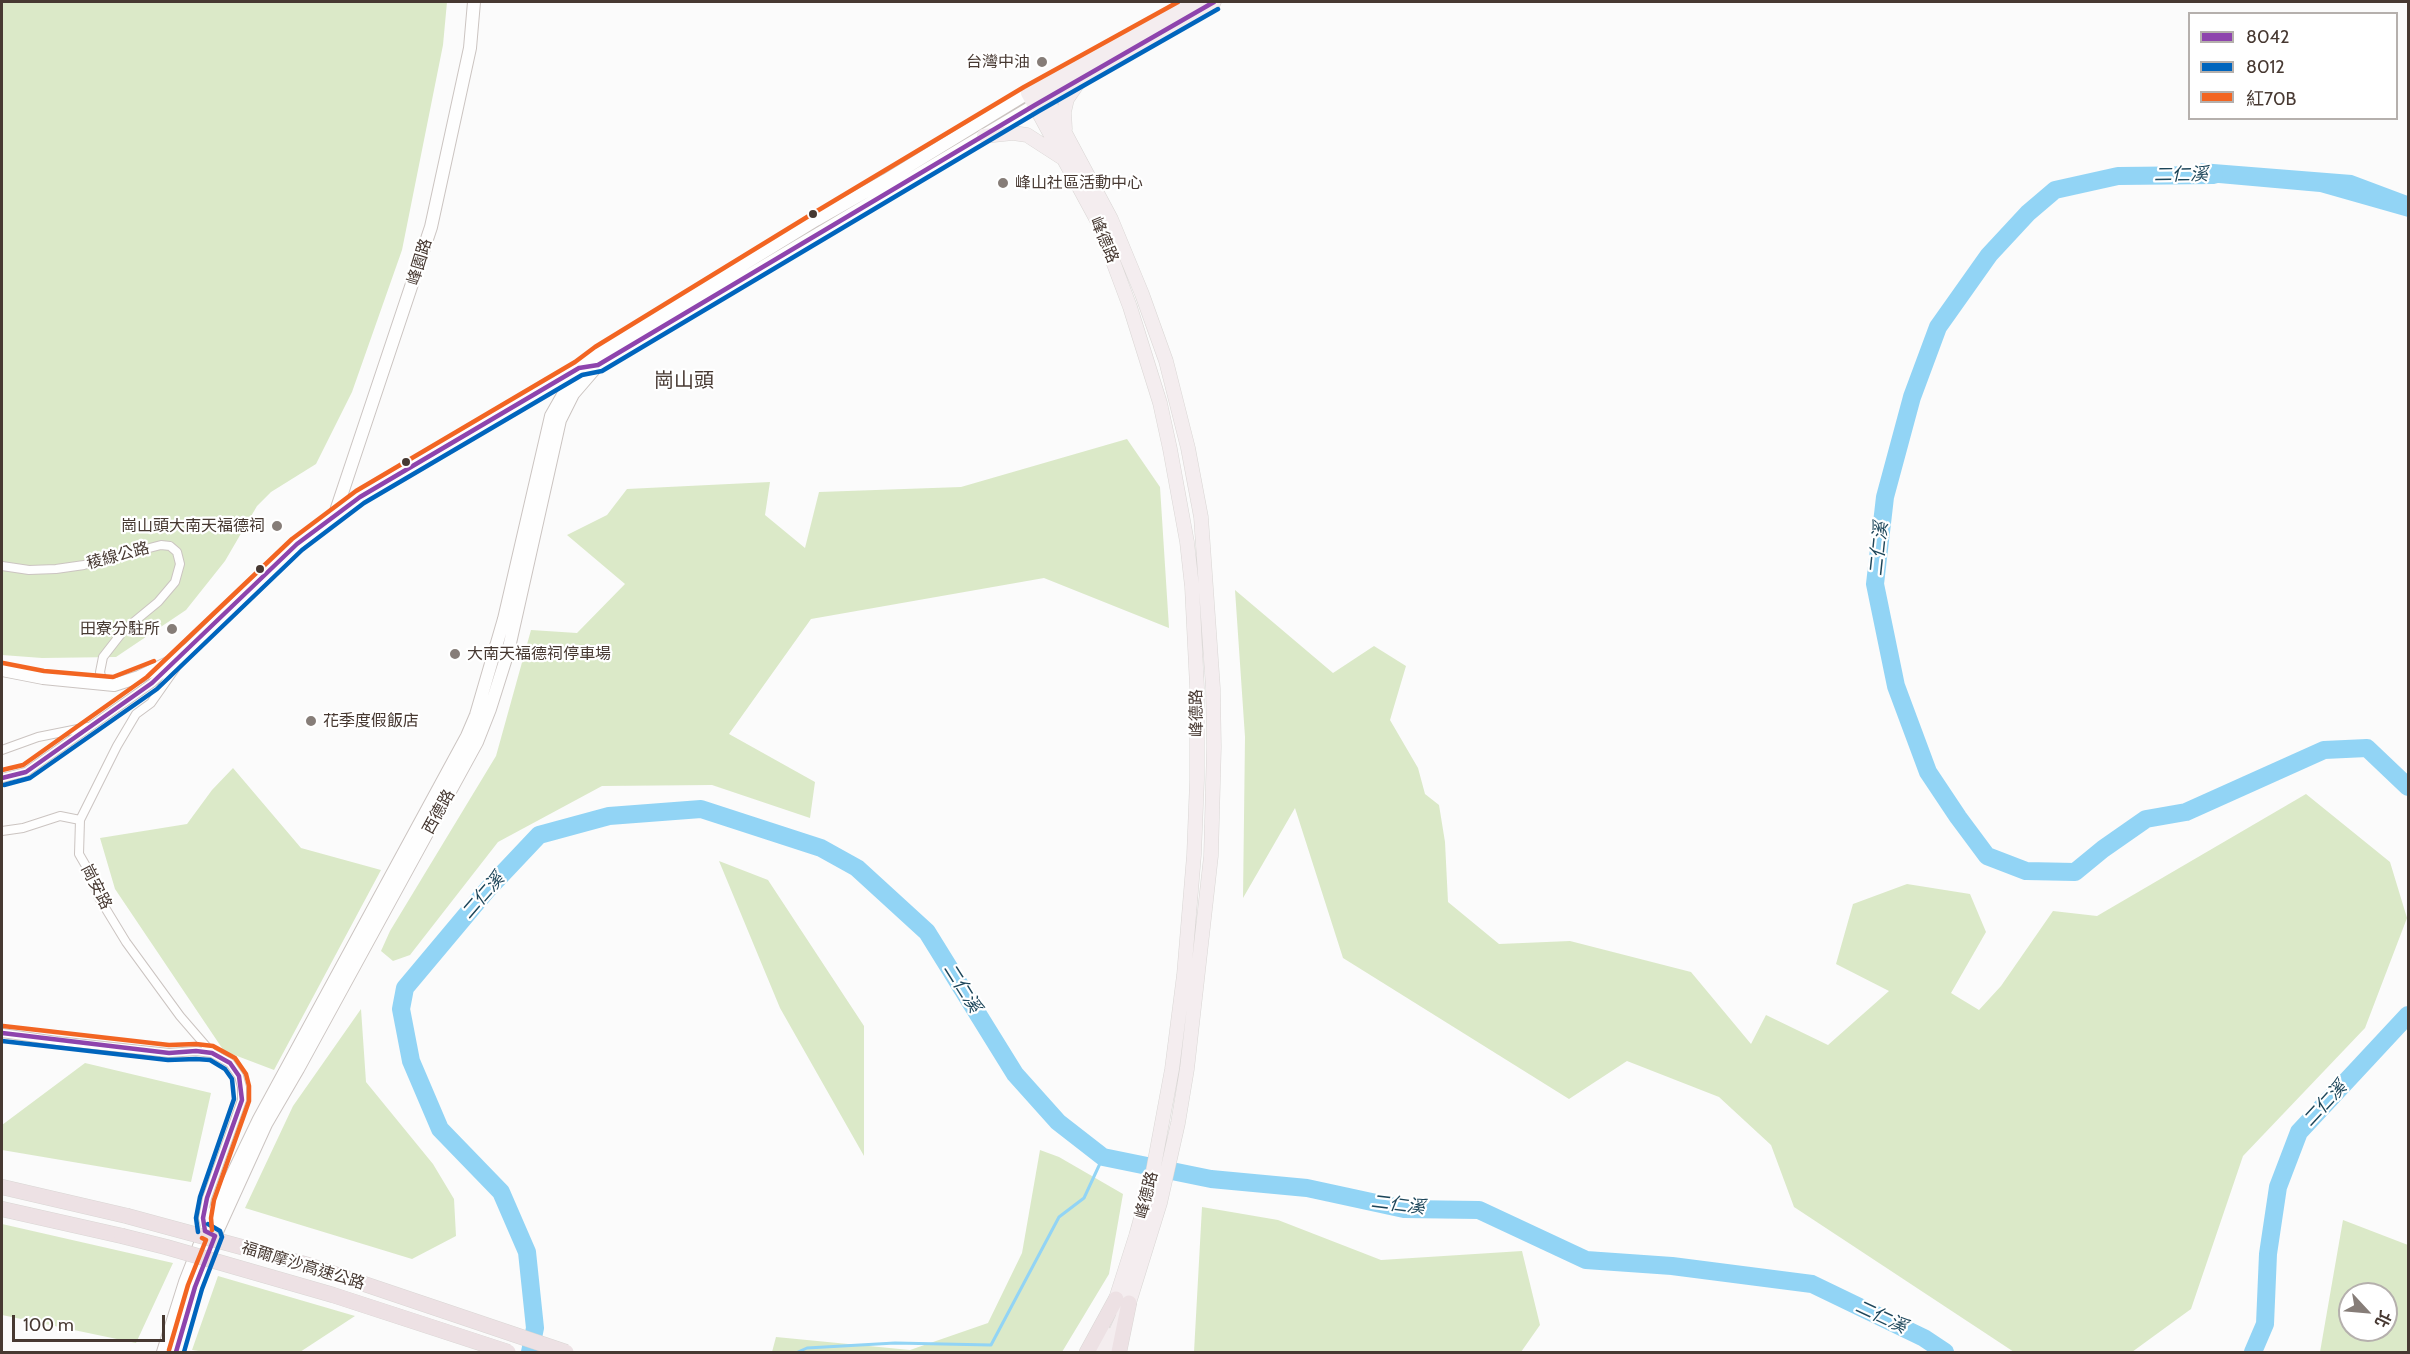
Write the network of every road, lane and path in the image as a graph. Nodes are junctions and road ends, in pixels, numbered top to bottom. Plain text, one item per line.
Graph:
1 (474, 2) edge
2 (1193, 2) edge
3 (1214, 2) edge
4 (1082, 79) junction
5 (1037, 96) junction
6 (984, 136) junction
7 (1068, 155) junction
8 (598, 365) junction
9 (579, 368) junction
10 (335, 514) junction
11 (2, 566) edge
12 (189, 649) junction
13 (2, 670) edge
14 (103, 684) junction
15 (94, 725) junction
16 (472, 739) junction
17 (2, 750) edge
18 (2, 778) edge
19 (80, 820) junction
20 (2, 831) edge
21 (2, 1033) edge
22 (212, 1053) junction
23 (2, 1187) edge
24 (2, 1209) edge
25 (210, 1233) junction
26 (190, 1284) junction
27 (1125, 1296) junction
28 (163, 1353) edge
29 (176, 1353) edge
30 (508, 1353) edge
31 (566, 1353) edge
32 (1087, 1353) edge
33 (1096, 1353) edge
34 (1107, 1353) edge
35 (1119, 1353) edge

1 - 10 street, 峰園路
2 - 5 main road
3 - 4 main road
4 - 5 main road
4 - 7 main road
5 - 6 street
5 - 7 main road, 峰德路
5 - 9 street, 崗安路
6 - 7 main road
6 - 8 street
7 - 27 main road, 峰德路
7 - 27 main road, 峰德路
8 - 9 street
8 - 16 street, 西德路
9 - 10 street, 崗安路
9 - 16 street, 西德路
10 - 12 street, 崗安路
11 - 14 street, 稜線公路
12 - 14 street, 崗安路
12 - 15 street, 崗安路
12 - 19 street, 崗安路
13 - 14 street, 崗安路
15 - 17 street
15 - 18 street, 崗安路
16 - 25 street, 西德路
19 - 20 street
19 - 22 street, 崗安路
21 - 22 street
22 - 25 street, 崗安路
23 - 31 highway, 福爾摩沙高速公路, bridge
24 - 30 highway, 福爾摩沙高速公路, bridge
25 - 26 street, 西德路
26 - 28 street
26 - 29 street
27 - 32 highway
27 - 33 main road, 峰德路
27 - 34 main road, 峰德路
27 - 35 highway

